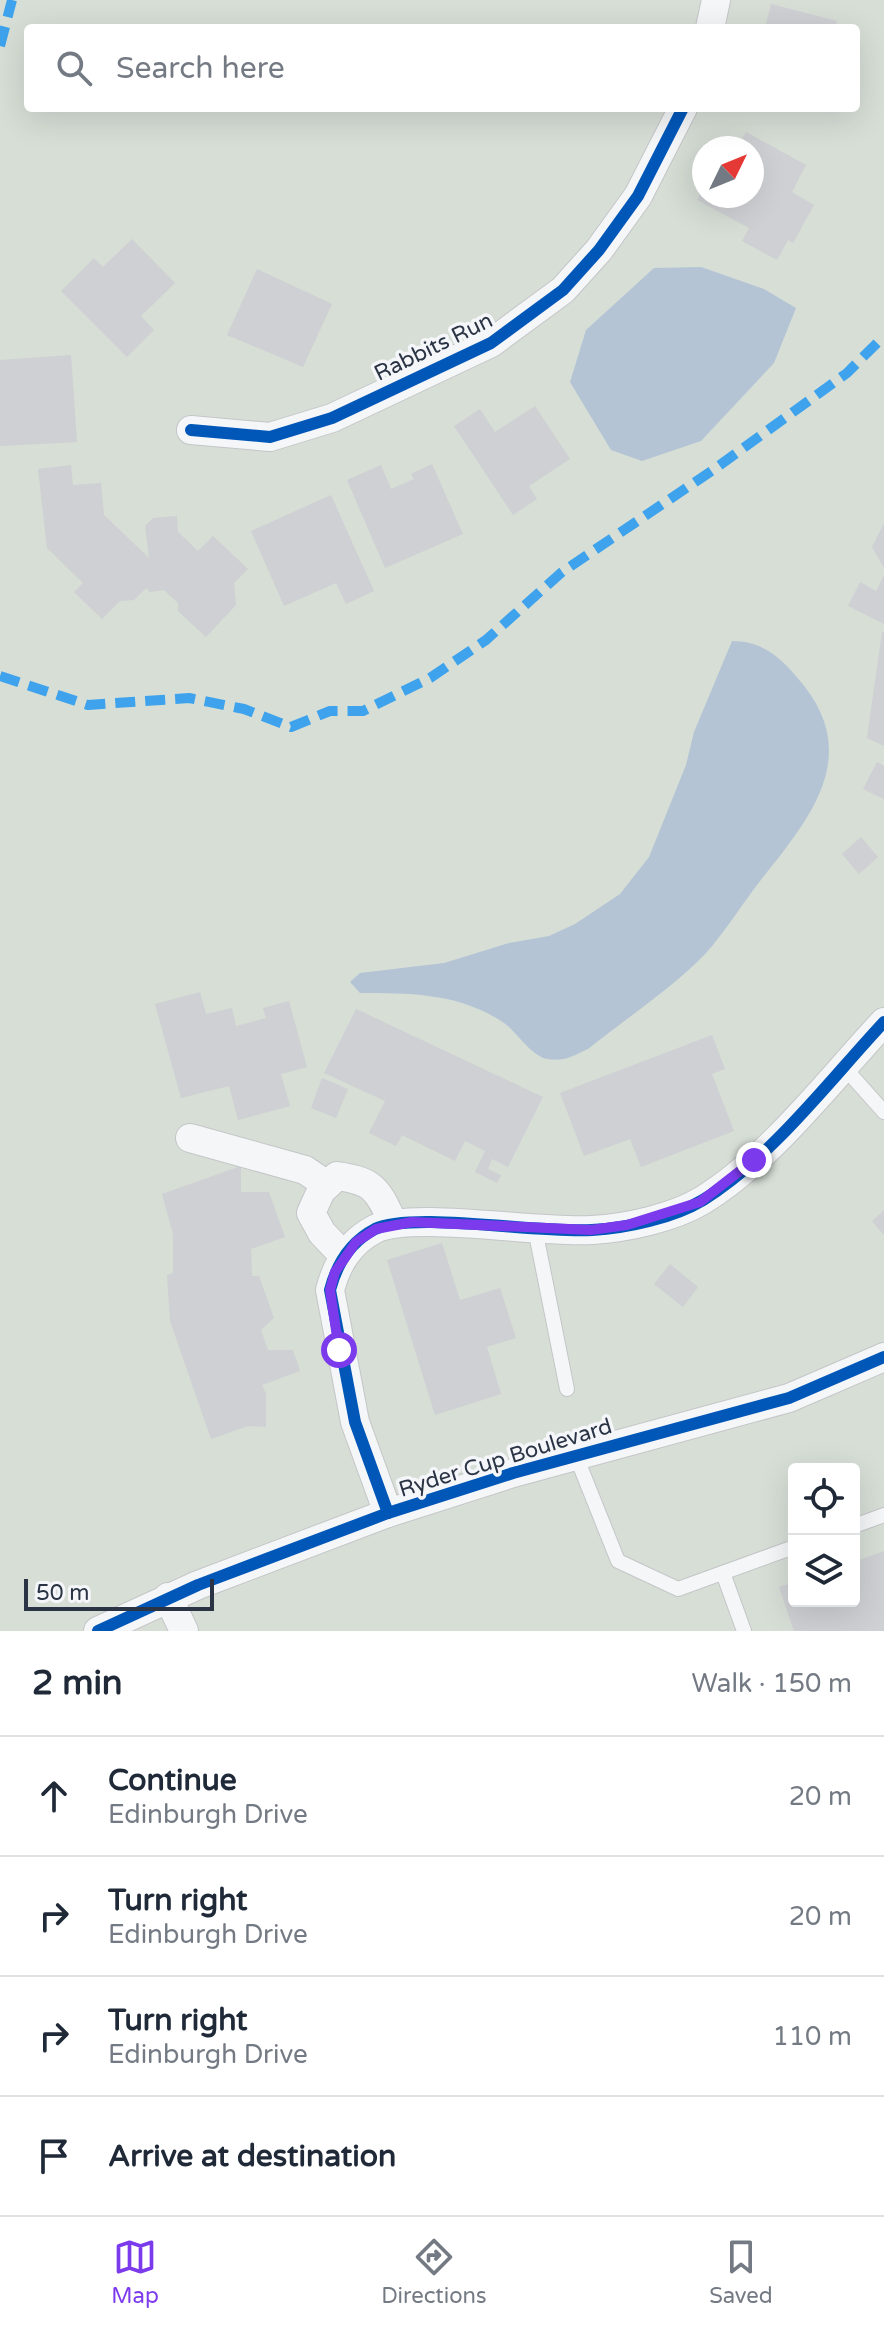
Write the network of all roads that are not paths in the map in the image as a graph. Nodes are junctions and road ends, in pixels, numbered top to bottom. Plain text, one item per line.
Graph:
1 (716, 0) edge
2 (711, 24) edge
3 (681, 112) edge
4 (191, 430) dead end
5 (884, 1022) edge
6 (843, 1066) junction
7 (884, 1112) edge
8 (190, 1138) dead end
9 (327, 1185) junction
10 (393, 1223) junction
11 (535, 1229) junction
12 (344, 1256) junction
13 (884, 1357) edge
14 (567, 1389) dead end
15 (576, 1456) junction
16 (388, 1513) junction
17 (884, 1515) edge
18 (860, 1524) edge
19 (788, 1549) edge
20 (723, 1573) junction
21 (168, 1597) junction
22 (98, 1631) edge
23 (184, 1631) edge
24 (744, 1631) edge

1 - 2 street
3 - 4 street, Rabbits Run
5 - 6 street
6 - 7 lane
6 - 11 street
8 - 9 street
9 - 10 street
9 - 12 street
10 - 11 street
10 - 12 street
11 - 14 lane
12 - 16 street
13 - 15 street, Ryder Cup Boulevard
15 - 16 street, Ryder Cup Boulevard
15 - 20 lane
16 - 21 street, Ryder Cup Boulevard
17 - 18 lane
19 - 20 lane
20 - 24 lane
21 - 22 street, Ryder Cup Boulevard
21 - 23 street

